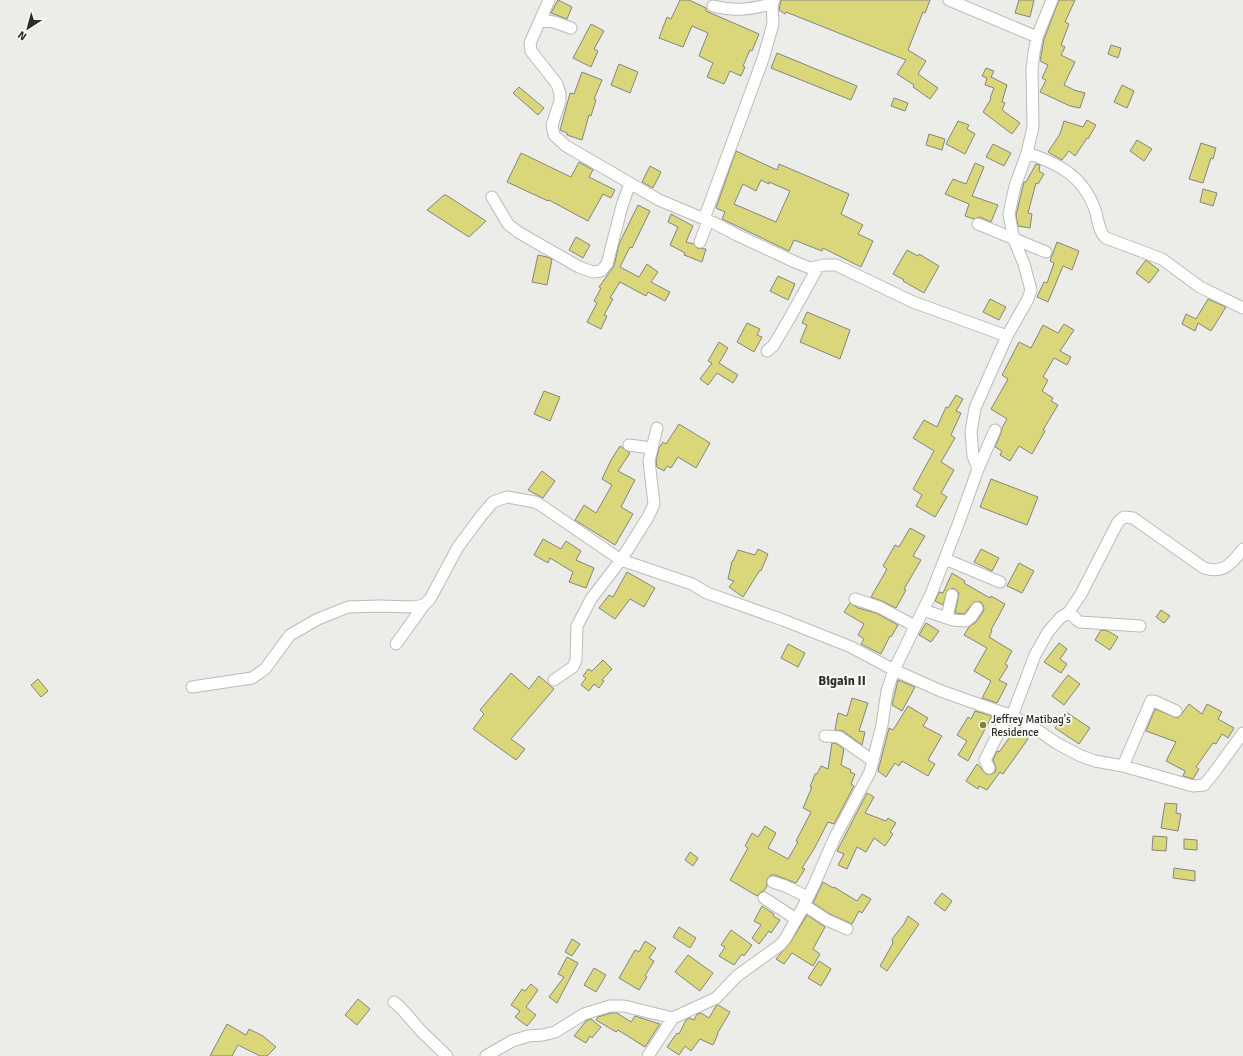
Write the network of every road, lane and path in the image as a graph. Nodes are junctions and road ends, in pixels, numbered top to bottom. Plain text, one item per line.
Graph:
1 (549, 0) edge
2 (949, 0) edge
3 (1052, 0) edge
4 (773, 2) edge
5 (713, 6) dead end
6 (541, 20) junction
7 (571, 28) dead end
8 (1037, 37) junction
9 (1027, 153) junction
10 (630, 183) junction
11 (492, 197) dead end
12 (706, 220) junction
13 (978, 224) dead end
14 (1014, 240) junction
15 (700, 242) dead end
16 (1046, 252) dead end
17 (818, 267) junction
18 (1243, 308) edge
19 (1007, 336) junction
20 (767, 351) dead end
21 (657, 428) dead end
22 (995, 430) dead end
23 (629, 444) dead end
24 (651, 448) junction
25 (978, 469) junction
26 (1243, 549) edge
27 (944, 559) junction
28 (621, 560) junction
29 (1000, 582) dead end
30 (952, 595) dead end
31 (855, 599) dead end
32 (424, 605) junction
33 (978, 608) dead end
34 (923, 610) junction
35 (1069, 612) junction
36 (946, 617) junction
37 (915, 626) junction
38 (1140, 626) dead end
39 (396, 644) dead end
40 (894, 670) junction
41 (554, 680) dead end
42 (192, 687) dead end
43 (1176, 711) dead end
44 (1010, 715) junction
45 (1243, 733) edge
46 (825, 736) dead end
47 (873, 761) junction
48 (1122, 766) junction
49 (989, 768) dead end
50 (773, 882) dead end
51 (764, 898) dead end
52 (806, 901) junction
53 (796, 919) junction
54 (847, 929) dead end
55 (394, 1002) dead end
56 (673, 1018) junction
57 (447, 1056) edge
58 (486, 1056) edge
59 (648, 1056) edge

1 - 6 street
2 - 8 street
3 - 8 street
4 - 5 street
4 - 12 street
6 - 7 street
6 - 10 street
8 - 9 street
9 - 14 street
9 - 18 street
10 - 11 street
10 - 12 street
12 - 15 street
12 - 17 street
13 - 14 street
14 - 16 street
14 - 19 street
17 - 19 street
17 - 20 street
19 - 25 street
21 - 24 street
22 - 25 street
23 - 24 street
24 - 28 street
25 - 27 street
26 - 35 street
27 - 29 street
27 - 34 street
28 - 32 street
28 - 40 street
28 - 41 street
30 - 36 street
31 - 37 street
32 - 39 street
32 - 42 street
33 - 36 street
34 - 36 street
34 - 37 street
35 - 38 street
35 - 44 street
37 - 40 street
40 - 44 street
40 - 47 street
43 - 48 street
44 - 48 street
44 - 49 street
45 - 48 street
46 - 47 street
47 - 52 street
50 - 52 street
51 - 53 street
52 - 53 street
52 - 54 street
53 - 56 street
55 - 57 street
56 - 58 street
56 - 59 street

